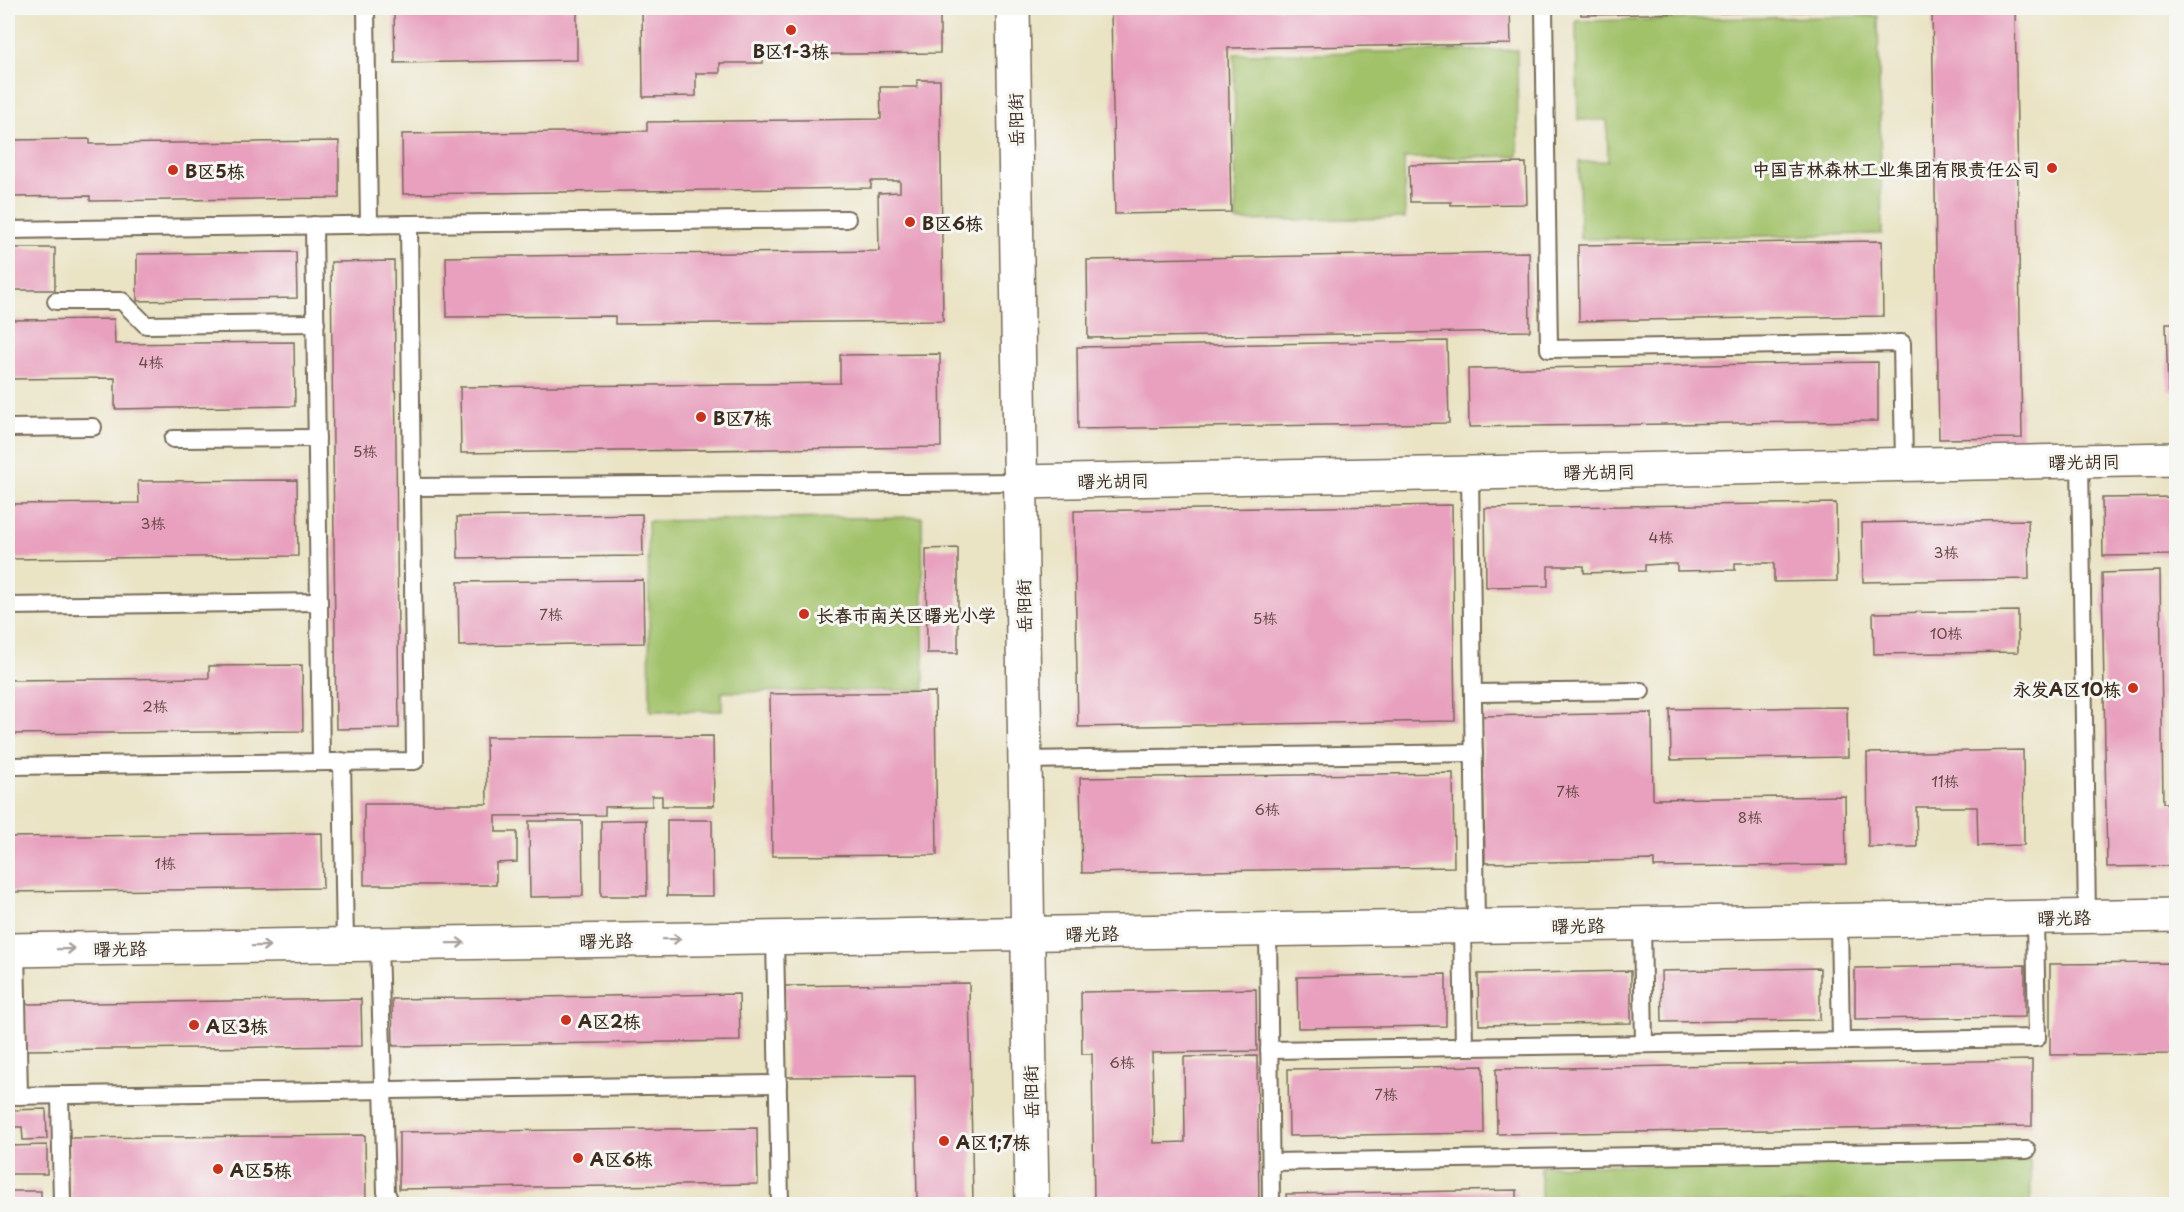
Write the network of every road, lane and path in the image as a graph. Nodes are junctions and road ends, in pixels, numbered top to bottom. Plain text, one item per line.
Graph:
1 (366, 8) edge
2 (1013, 8) edge
3 (1544, 8) edge
4 (847, 219) dead end
5 (409, 224) junction
6 (314, 225) junction
7 (369, 225) junction
8 (8, 230) edge
9 (56, 302) dead end
10 (316, 323) junction
11 (93, 427) dead end
12 (8, 428) edge
13 (317, 438) junction
14 (173, 439) dead end
15 (2176, 459) edge
16 (2080, 461) junction
17 (1904, 465) junction
18 (1470, 473) junction
19 (1021, 482) junction
20 (412, 487) junction
21 (319, 602) junction
22 (8, 606) edge
23 (1641, 691) dead end
24 (1473, 693) junction
25 (1474, 753) junction
26 (1025, 760) junction
27 (342, 761) junction
28 (321, 762) junction
29 (8, 766) edge
30 (2176, 915) edge
31 (2087, 916) junction
32 (2036, 918) junction
33 (1839, 921) junction
34 (1642, 924) junction
35 (1469, 926) junction
36 (1268, 930) junction
37 (1028, 933) junction
38 (775, 938) junction
39 (379, 944) junction
40 (345, 945) junction
41 (12, 950) edge
42 (1840, 1041) junction
43 (1644, 1044) junction
44 (1464, 1047) junction
45 (1269, 1050) junction
46 (778, 1084) junction
47 (383, 1090) junction
48 (60, 1095) junction
49 (13, 1096) edge
50 (2027, 1150) dead end
51 (1271, 1162) junction
52 (62, 1204) edge
53 (391, 1204) edge
54 (780, 1204) edge
55 (1032, 1204) edge
56 (1271, 1204) edge

1 - 7 lane
2 - 19 street, 岳阳街
3 - 17 lane
4 - 5 lane
5 - 7 lane
5 - 20 lane
6 - 7 lane
6 - 8 lane
6 - 10 lane
9 - 10 lane
10 - 13 lane
11 - 12 lane
13 - 14 lane
13 - 21 lane
15 - 16 street, 曙光胡同
16 - 17 street, 曙光胡同
16 - 31 lane
17 - 18 street, 曙光胡同
18 - 19 street, 曙光胡同
18 - 24 lane
19 - 20 lane
19 - 26 street, 岳阳街
20 - 27 lane
21 - 22 lane
21 - 28 lane
23 - 24 lane
24 - 25 lane
25 - 26 lane
25 - 35 lane
26 - 37 street, 岳阳街
27 - 28 lane
27 - 40 lane
28 - 29 lane
30 - 31 street, 曙光路
31 - 32 street, 曙光路
32 - 33 street, 曙光路
32 - 42 lane
33 - 34 street, 曙光路
33 - 42 lane
34 - 35 street, 曙光路
34 - 43 lane
35 - 36 street, 曙光路
35 - 44 lane
36 - 37 street, 曙光路
36 - 45 lane
37 - 38 street, 曙光路
37 - 55 street, 岳阳街
39 -> 38 street, 曙光路
38 - 46 lane
39 - 40 street, 曙光路
39 - 47 lane
41 -> 40 street, 曙光路
41 - 49 lane
42 - 43 lane
43 - 44 lane
44 - 45 lane
45 - 51 lane
46 - 47 lane
46 - 54 lane
47 - 48 lane
47 - 53 lane
48 - 49 lane
48 - 52 lane
50 - 51 lane
51 - 56 lane

